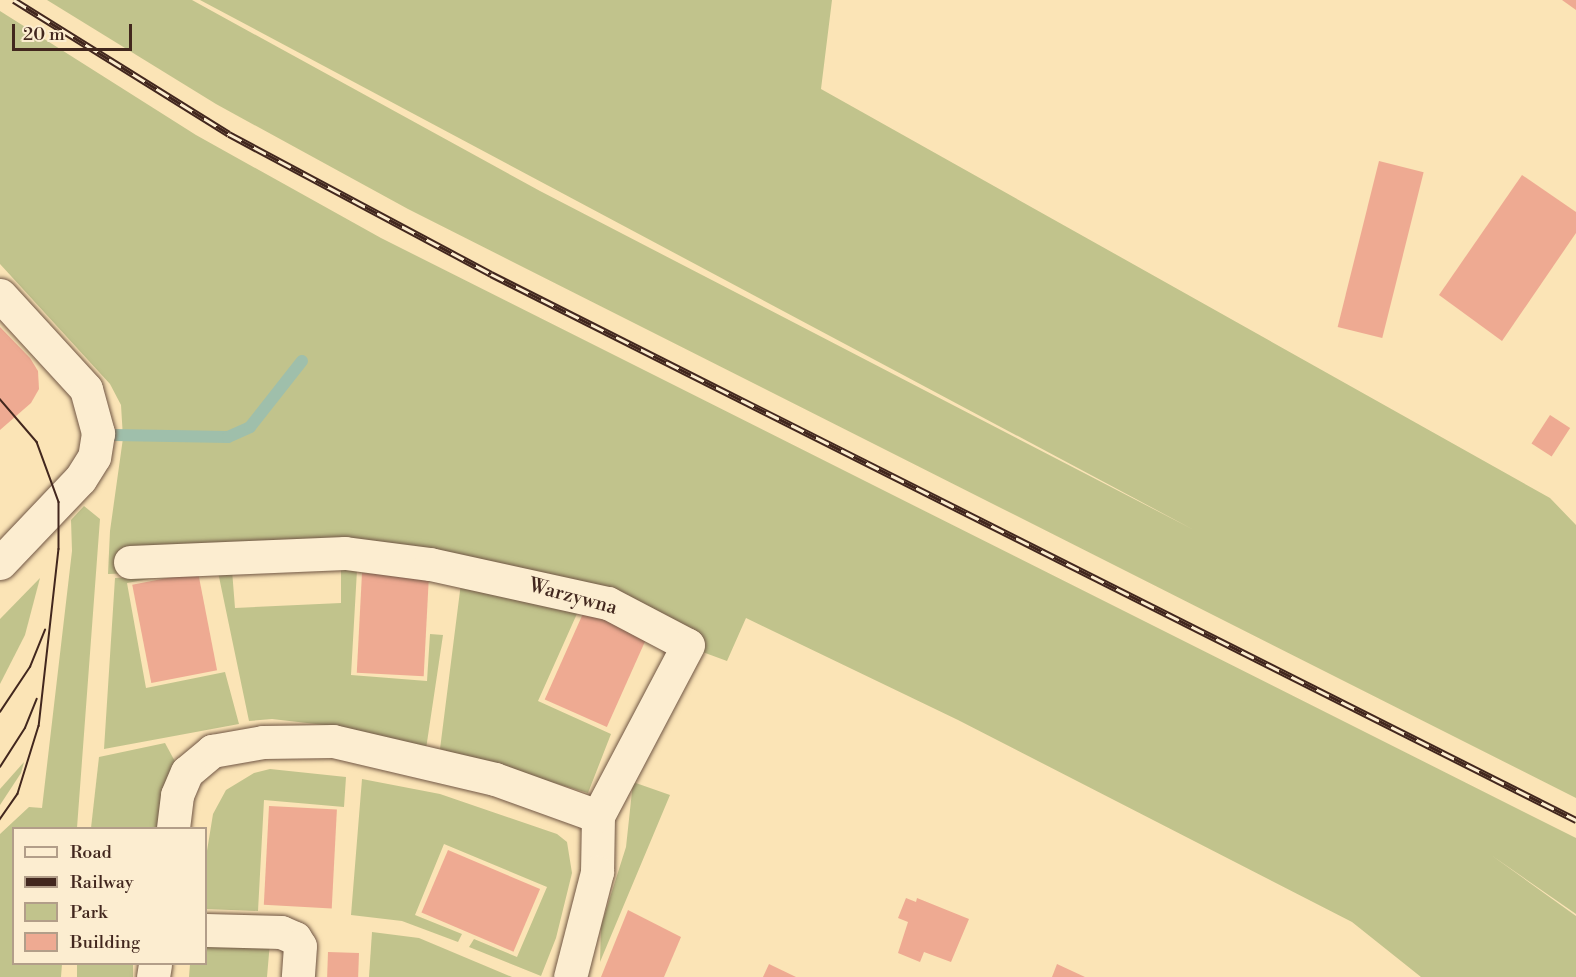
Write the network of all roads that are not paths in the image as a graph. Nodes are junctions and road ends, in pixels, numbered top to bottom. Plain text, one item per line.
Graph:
1 (0, 296) edge
2 (43, 517) junction
3 (0, 530) edge
4 (130, 562) dead end
5 (0, 563) edge
6 (598, 816) junction
7 (173, 827) edge
8 (207, 930) edge
9 (298, 977) edge
10 (570, 977) edge

1 - 2 street
2 - 3 street
2 - 5 street
4 - 6 street, Warzywna
6 - 7 street
6 - 10 street, Warzywna
8 - 9 street

